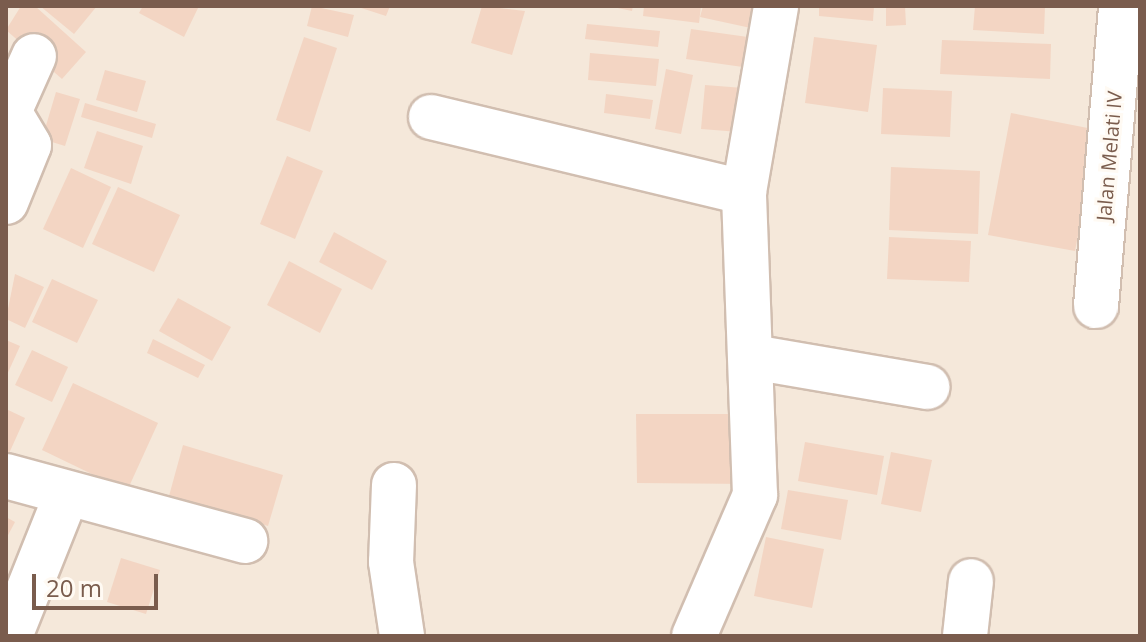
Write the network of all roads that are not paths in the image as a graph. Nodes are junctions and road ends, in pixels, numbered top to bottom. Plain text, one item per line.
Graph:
1 (776, 6) edge
2 (1121, 6) edge
3 (34, 56) dead end
4 (431, 117) dead end
5 (744, 192) junction
6 (6, 202) edge
7 (1096, 306) dead end
8 (752, 357) junction
9 (927, 387) dead end
10 (6, 476) edge
11 (394, 485) dead end
12 (57, 494) junction
13 (245, 541) dead end
14 (971, 581) dead end
15 (10, 636) edge
16 (402, 636) edge
17 (694, 636) edge
18 (965, 636) edge

1 - 5 street
2 - 7 street, Jalan Melati IV
3 - 6 street
4 - 5 street
5 - 8 street
8 - 9 street
8 - 17 street
10 - 12 street
11 - 16 street
12 - 13 street
12 - 15 street
14 - 18 street

